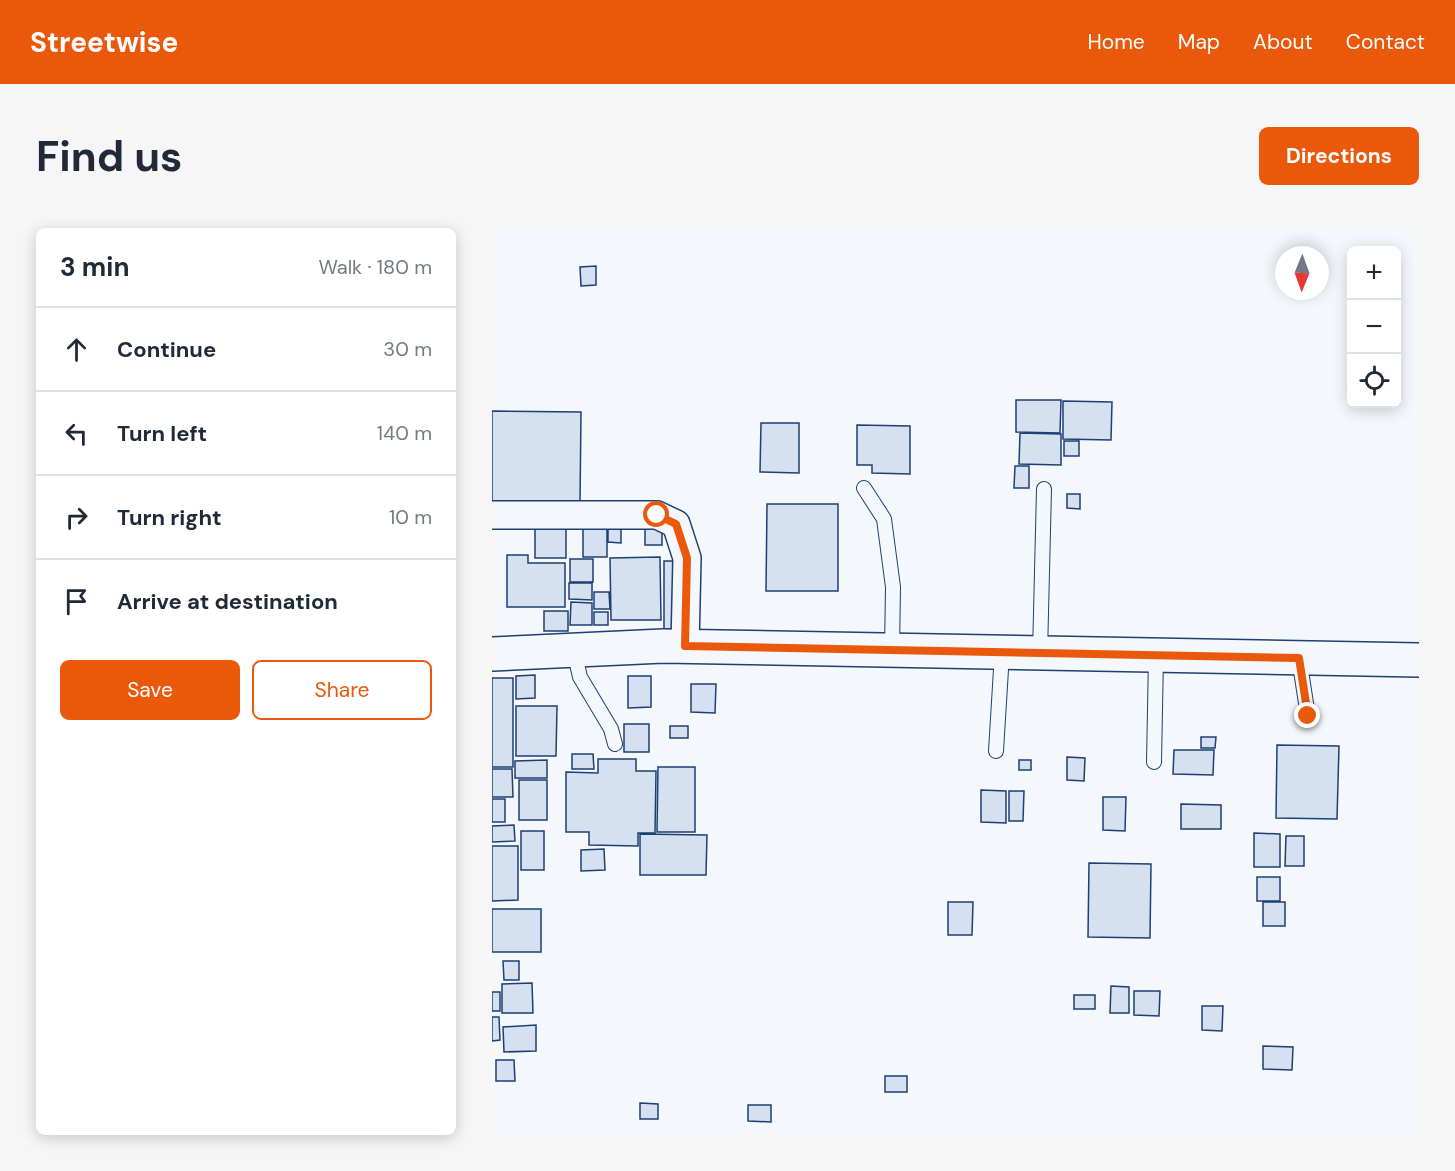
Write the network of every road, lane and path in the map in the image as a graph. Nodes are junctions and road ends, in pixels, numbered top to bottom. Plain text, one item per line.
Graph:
1 (864, 488) dead end
2 (1044, 489) dead end
3 (492, 515) edge
4 (685, 646) junction
5 (573, 649) junction
6 (892, 650) junction
7 (1002, 653) junction
8 (492, 654) edge
9 (1040, 654) junction
10 (1156, 656) junction
11 (1299, 658) junction
12 (1419, 660) edge
13 (1308, 716) dead end
14 (615, 744) dead end
15 (996, 751) dead end
16 (1154, 762) dead end

1 - 6 lane
2 - 9 lane
3 - 4 street
4 - 5 street
4 - 6 street
5 - 8 street
5 - 14 lane
6 - 7 street
7 - 9 street
7 - 15 lane
9 - 10 street
10 - 11 street
10 - 16 lane
11 - 12 street
11 - 13 lane

